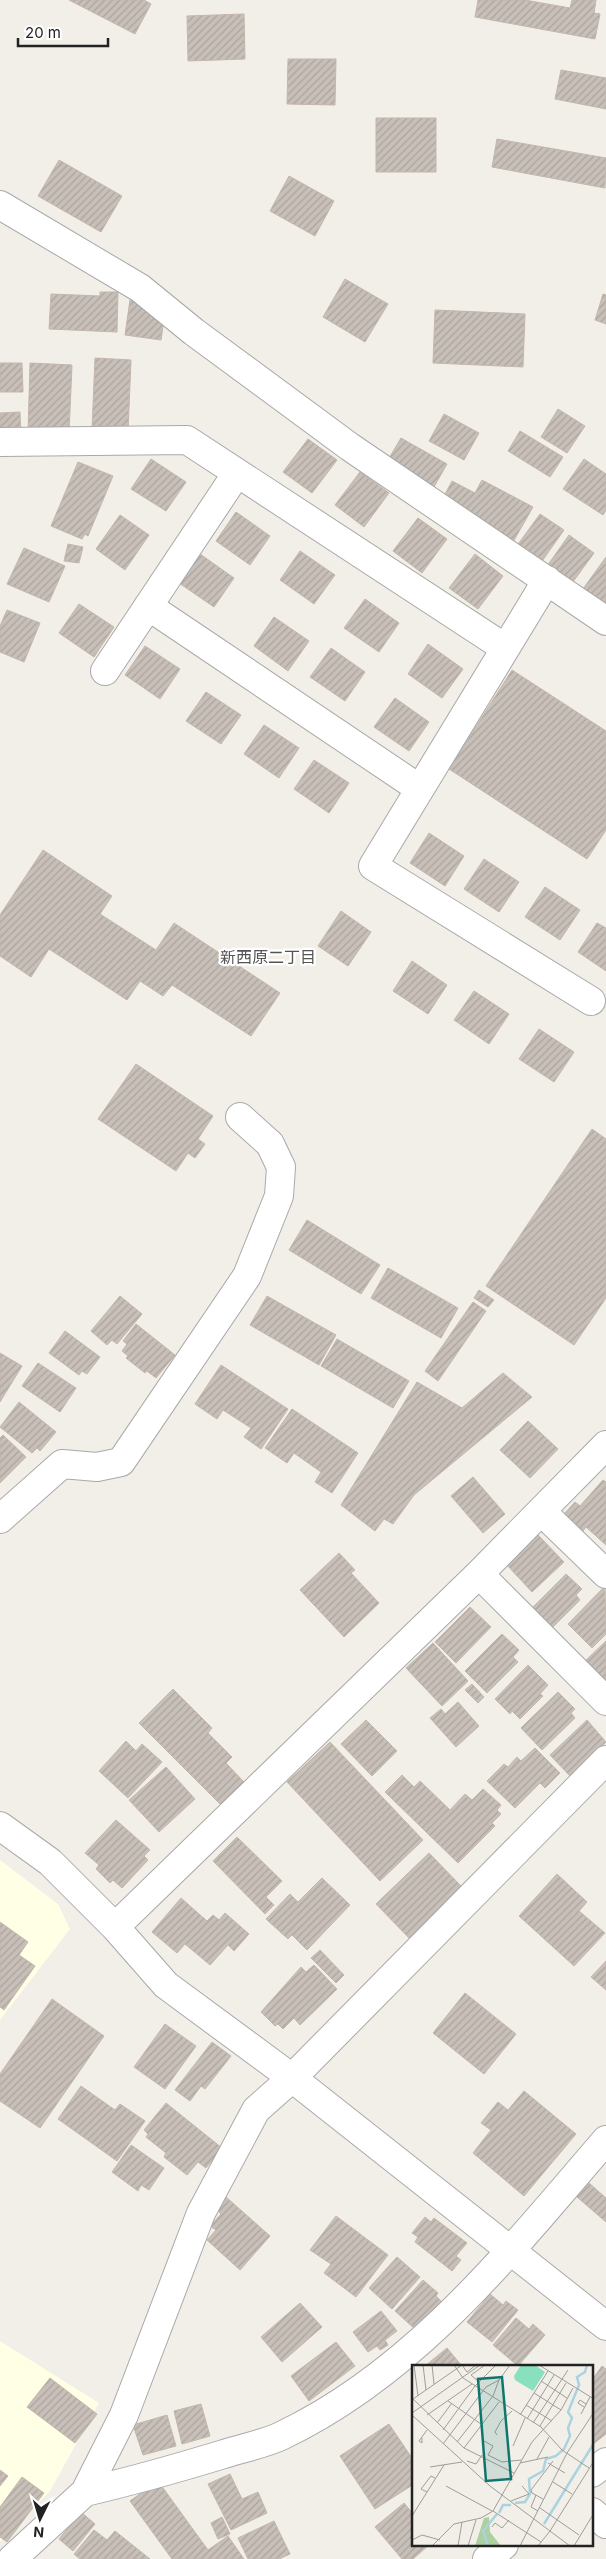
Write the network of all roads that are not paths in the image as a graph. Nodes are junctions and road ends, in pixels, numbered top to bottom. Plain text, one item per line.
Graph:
1 (0, 205) edge
2 (0, 442) edge
3 (237, 473) junction
4 (547, 580) junction
5 (148, 606) junction
6 (606, 621) edge
7 (505, 648) junction
8 (105, 671) dead end
9 (420, 789) junction
10 (591, 1001) dead end
11 (240, 1118) dead end
12 (606, 1445) edge
13 (541, 1511) junction
14 (0, 1519) edge
15 (479, 1574) junction
16 (606, 1574) edge
17 (606, 1702) edge
18 (606, 1760) edge
19 (0, 1826) edge
20 (115, 1927) junction
21 (292, 2078) junction
22 (606, 2140) edge
23 (511, 2250) junction
24 (606, 2326) edge
25 (606, 2462) edge
26 (594, 2471) edge
27 (85, 2492) junction
28 (594, 2514) edge
29 (606, 2524) edge
30 (503, 2546) edge
31 (12, 2559) edge
32 (488, 2559) edge

1 - 4 street
2 - 3 street
3 - 5 street
3 - 7 street
4 - 6 street
4 - 7 street
5 - 8 street
5 - 9 street
7 - 9 street
9 - 10 street
11 - 14 street
12 - 13 street
13 - 15 street
13 - 16 street
15 - 17 street
15 - 20 street
18 - 21 street
19 - 20 street
20 - 21 street
21 - 23 street
21 - 27 street
22 - 23 street
23 - 24 street
23 - 27 street
25 - 26 street
27 - 31 street
28 - 29 street
30 - 32 street

